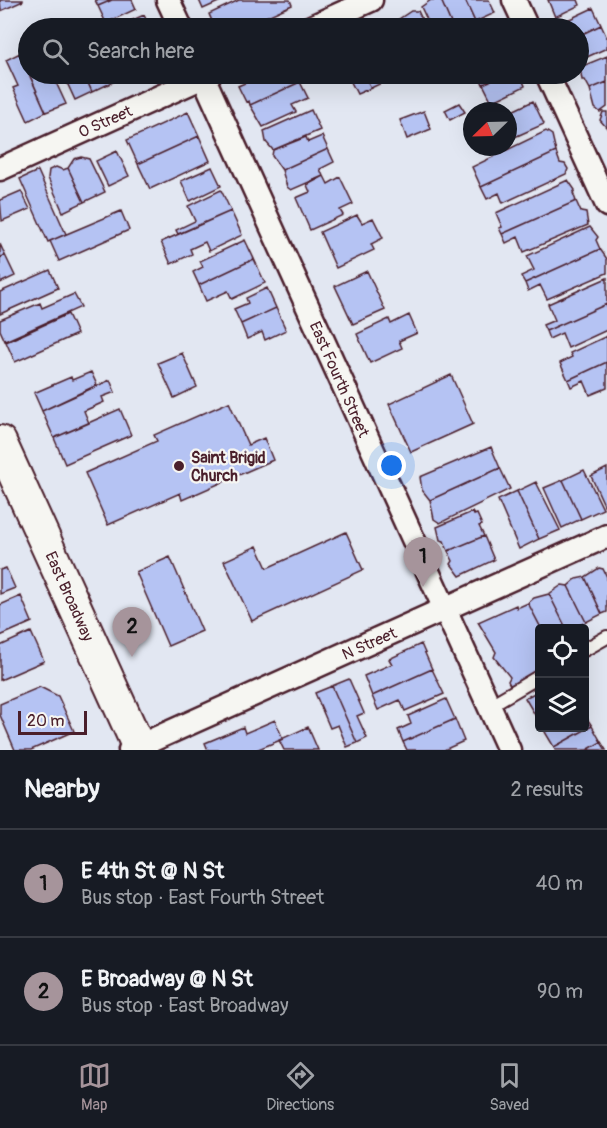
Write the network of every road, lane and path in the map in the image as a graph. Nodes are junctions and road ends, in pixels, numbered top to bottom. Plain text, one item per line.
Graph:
1 (168, 0) edge
2 (371, 0) edge
3 (514, 0) edge
4 (176, 18) edge
5 (331, 18) edge
6 (522, 18) edge
7 (185, 84) edge
8 (209, 84) edge
9 (552, 84) edge
10 (0, 169) edge
11 (607, 205) edge
12 (0, 442) edge
13 (607, 536) edge
14 (444, 609) junction
15 (607, 637) edge
16 (589, 648) edge
17 (537, 678) edge
18 (489, 706) junction
19 (136, 749) edge
20 (509, 750) edge

1 - 4 street
2 - 5 street
3 - 6 street
7 - 10 street, O Street
8 - 14 street, East Fourth Street
9 - 11 street
12 - 19 main road, East Broadway
13 - 14 street, N Street
14 - 18 street, East Fourth Street
14 - 19 street, N Street
15 - 16 lane
17 - 18 lane
18 - 20 street, East Fourth Street

